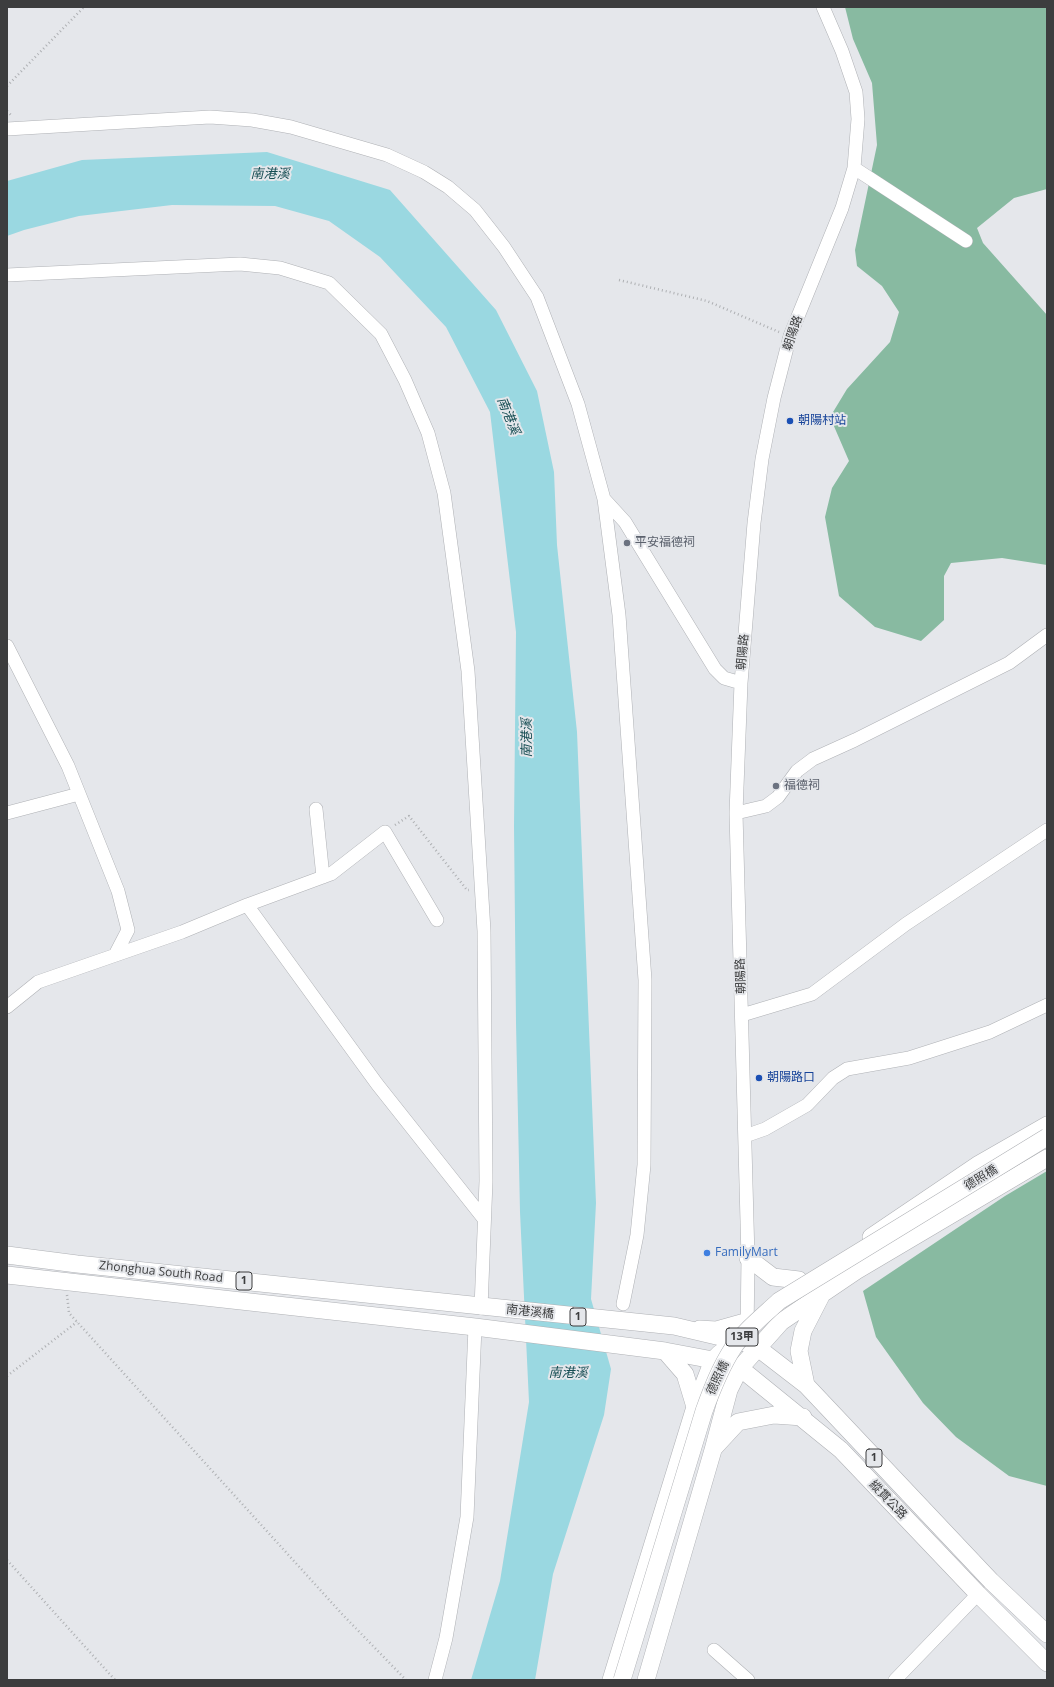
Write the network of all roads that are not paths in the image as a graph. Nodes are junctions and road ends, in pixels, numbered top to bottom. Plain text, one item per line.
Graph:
1 (823, 7) edge
2 (7, 129) edge
3 (854, 168) junction
4 (966, 241) dead end
5 (7, 275) edge
6 (604, 499) junction
7 (1047, 635) edge
8 (7, 646) edge
9 (741, 683) junction
10 (79, 794) junction
11 (316, 809) dead end
12 (7, 813) edge
13 (736, 813) junction
14 (1047, 830) edge
15 (323, 877) junction
16 (247, 905) junction
17 (437, 920) dead end
18 (115, 955) junction
19 (1047, 1005) edge
20 (7, 1007) edge
21 (742, 1015) junction
22 (1047, 1126) edge
23 (745, 1136) junction
24 (1047, 1137) edge
25 (1047, 1145) edge
26 (1047, 1158) edge
27 (484, 1219) junction
28 (7, 1255) edge
29 (748, 1258) junction
30 (7, 1275) edge
31 (799, 1280) junction
32 (822, 1294) junction
33 (623, 1304) dead end
34 (487, 1308) junction
35 (748, 1319) junction
36 (674, 1326) junction
37 (475, 1327) junction
38 (492, 1329) junction
39 (745, 1344) junction
40 (665, 1351) junction
41 (713, 1360) junction
42 (740, 1368) junction
43 (806, 1385) junction
44 (695, 1407) junction
45 (803, 1417) junction
46 (713, 1450) junction
47 (990, 1581) junction
48 (978, 1594) junction
49 (1047, 1634) edge
50 (714, 1650) dead end
51 (1047, 1663) edge
52 (435, 1680) edge
53 (611, 1680) edge
54 (622, 1680) edge
55 (629, 1680) edge
56 (646, 1680) edge
57 (748, 1680) edge
58 (895, 1680) edge

1 - 3 street, 朝陽路
2 - 6 street
3 - 4 street
3 - 9 street, 朝陽路
5 - 27 street
6 - 9 street
6 - 33 street
7 - 13 street
8 - 10 street
9 - 13 street, 朝陽路
10 - 12 street
10 - 18 street
11 - 15 street
13 - 21 street, 朝陽路
14 - 21 street
15 - 16 street
15 - 17 street
16 - 18 street
16 - 27 street
18 - 20 street
19 - 23 street
21 - 23 street, 朝陽路
22 - 31 main road
23 - 29 street, 朝陽路
24 - 54 main road, 德照橋 / 13甲, bridge
25 - 55 main road, 德照橋 / 13甲
26 - 32 main road
27 - 34 street
28 - 34 main road, Zhonghua South Road / 1
29 - 31 main road
29 - 35 street, 朝陽路
30 - 37 main road, Zhonghua South Road / 1
31 - 35 main road
32 - 39 main road
32 - 43 main road
34 - 36 main road, 南港溪橋 / 1
34 - 38 main road
35 - 36 street
35 - 39 main road
36 - 39 main road, 縱貫公路 / 1
37 - 38 main road, 南港溪橋 / 1
37 - 52 street
38 - 40 main road, 南港溪橋 / 1
39 - 41 main road
39 - 42 main road
39 - 43 main road, 縱貫公路 / 1
40 - 41 main road, 縱貫公路 / 1
40 - 44 main road
41 - 42 main road, 縱貫公路 / 1
41 - 44 main road
42 - 45 main road, 縱貫公路 / 1
42 - 46 main road
43 - 47 main road, 縱貫公路 / 1
44 - 53 main road
45 - 46 main road
45 - 48 main road, 縱貫公路 / 1
46 - 56 main road
47 - 48 main road
47 - 49 main road, 縱貫公路 / 1
48 - 51 main road, 縱貫公路 / 1
48 - 58 street
50 - 57 street

